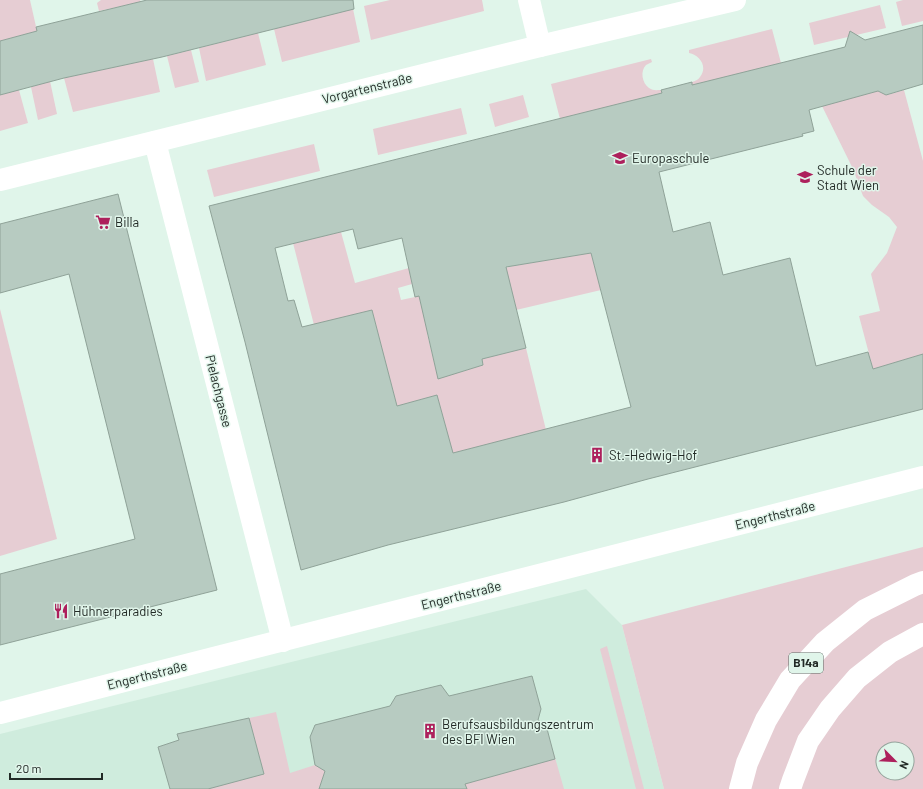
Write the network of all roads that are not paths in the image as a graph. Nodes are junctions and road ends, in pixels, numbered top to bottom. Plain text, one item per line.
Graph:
1 (529, 0) edge
2 (735, 0) edge
3 (540, 46) junction
4 (155, 142) junction
5 (0, 180) edge
6 (923, 478) edge
7 (923, 582) edge
8 (923, 634) edge
9 (283, 641) junction
10 (0, 713) edge
11 (740, 789) edge
12 (790, 789) edge

1 - 3 main road
2 - 3 main road, Vorgartenstraße
3 - 4 main road, Vorgartenstraße
4 - 5 main road, Vorgartenstraße
4 - 9 main road, Pielachgasse
6 - 9 main road, Engerthstraße
7 - 11 main road, B14a
8 - 12 main road
9 - 10 main road, Engerthstraße

